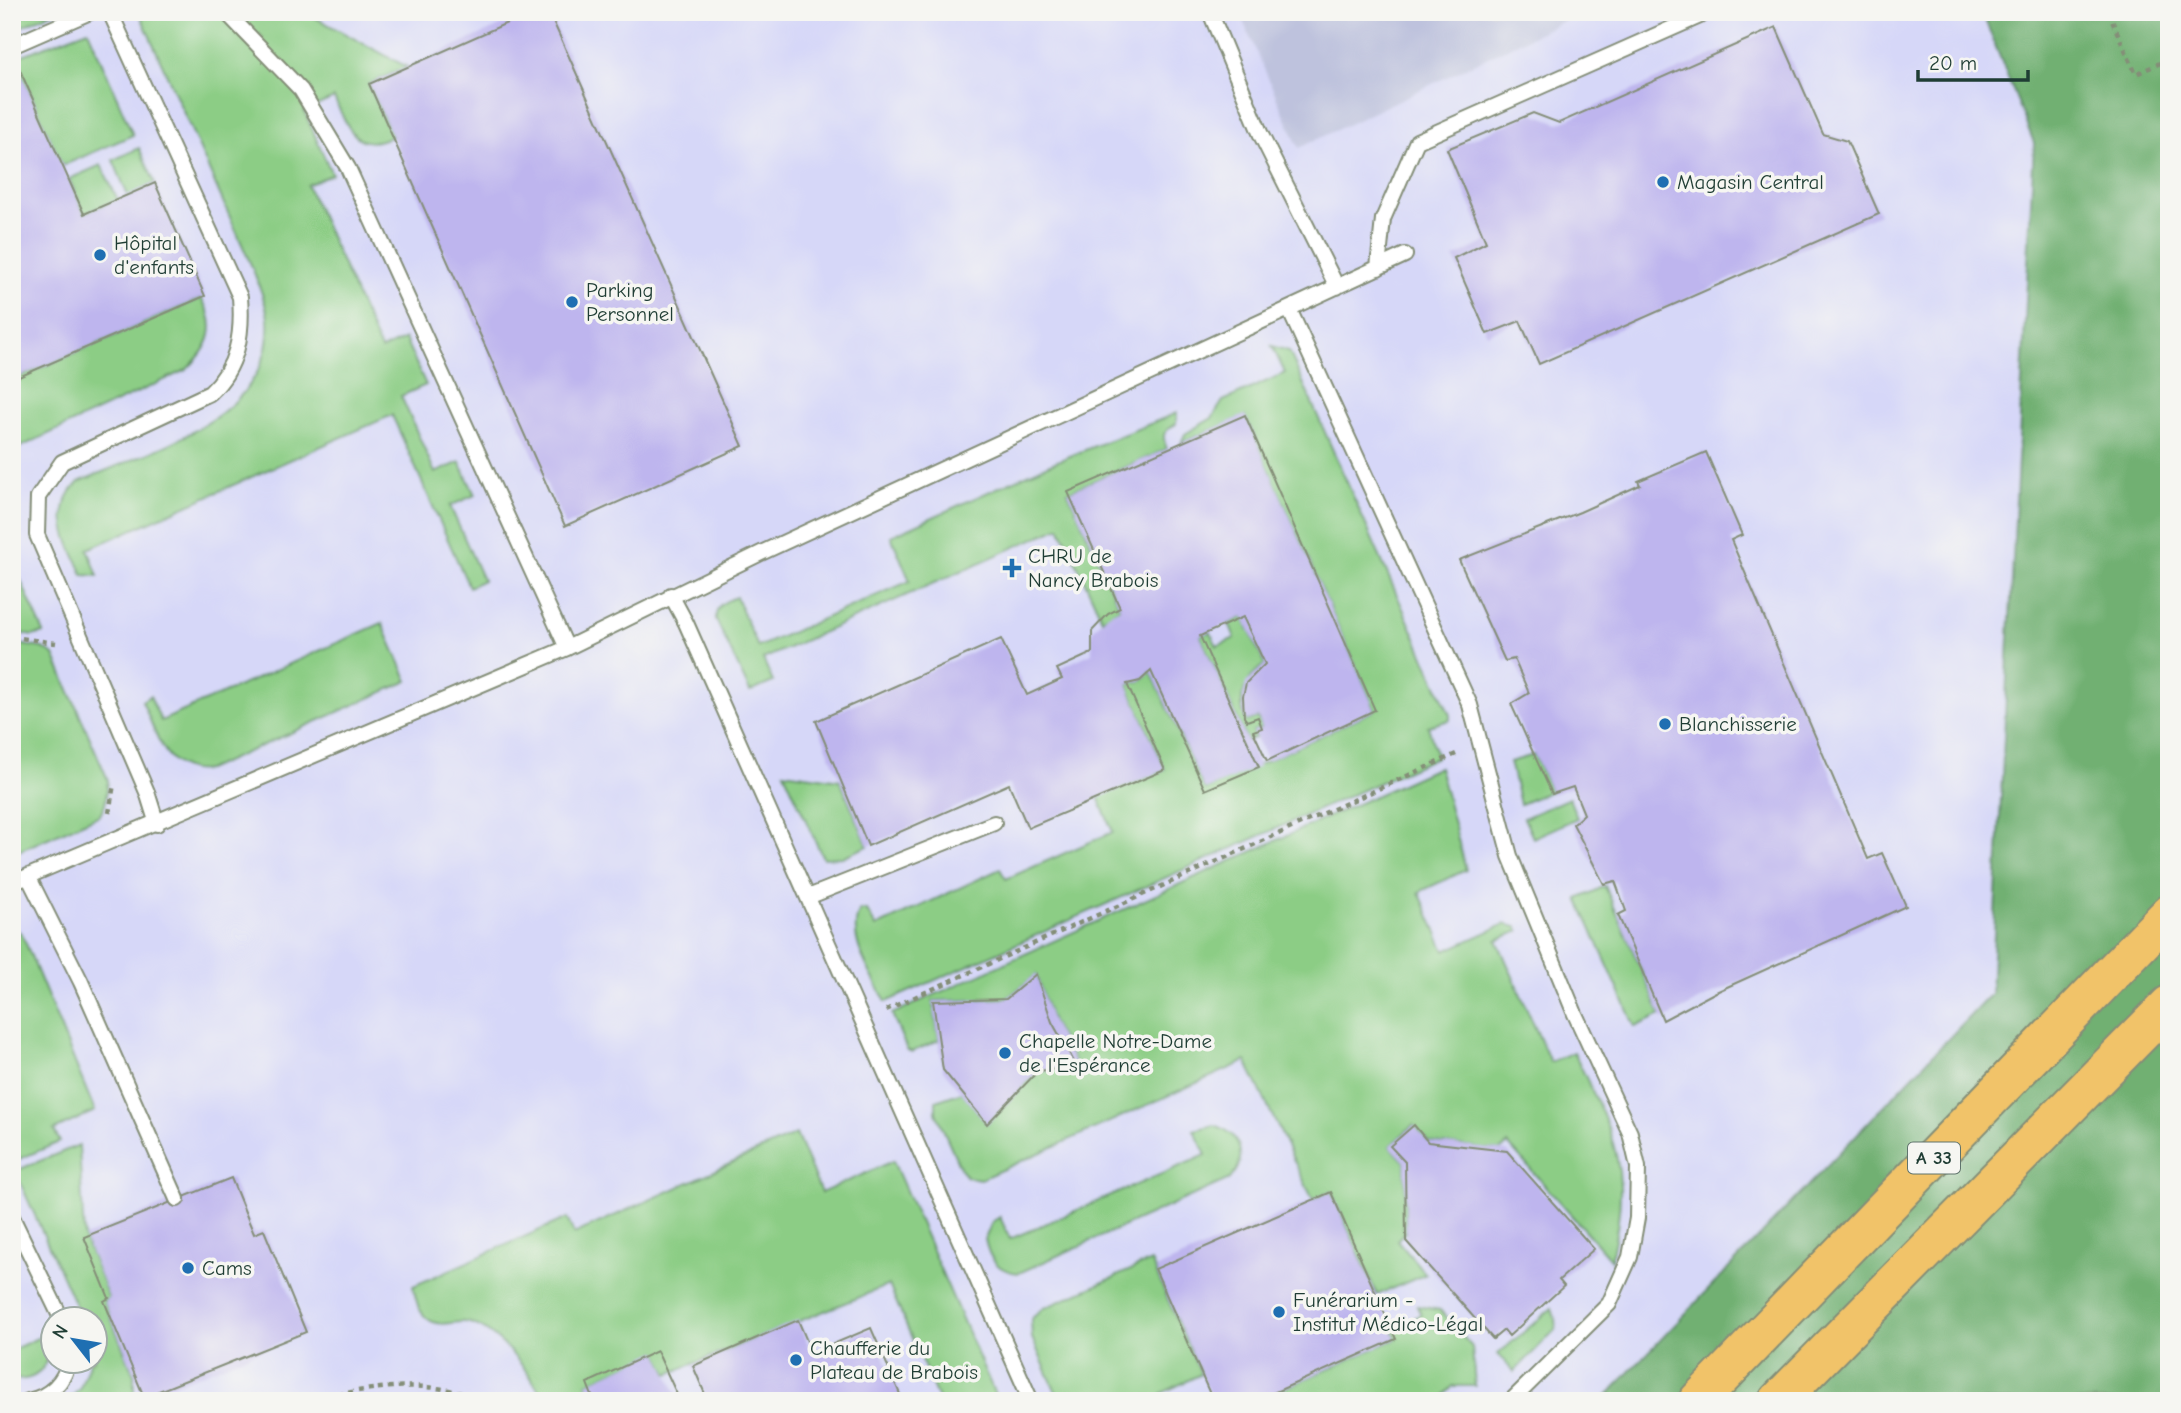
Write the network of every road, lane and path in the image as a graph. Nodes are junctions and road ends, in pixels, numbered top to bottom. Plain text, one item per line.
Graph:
1 (90, 12) edge
2 (110, 12) edge
3 (226, 12) edge
4 (1210, 12) edge
5 (2108, 12) edge
6 (1702, 15) dead end
7 (12, 46) edge
8 (2169, 59) edge
9 (1405, 255) dead end
10 (1378, 268) junction
11 (1337, 288) junction
12 (1289, 309) junction
13 (671, 595) junction
14 (49, 631) dead end
15 (12, 638) edge
16 (55, 643) junction
17 (83, 643) junction
18 (567, 648) junction
19 (60, 654) dead end
20 (1478, 744) junction
21 (114, 782) dead end
22 (102, 822) dead end
23 (994, 823) dead end
24 (157, 824) junction
25 (28, 876) junction
26 (12, 883) edge
27 (808, 897) junction
28 (2169, 914) edge
29 (2169, 1005) edge
30 (863, 1021) junction
31 (177, 1199) dead end
32 (12, 1217) edge
33 (54, 1304) edge
34 (63, 1374) edge
35 (28, 1401) edge
36 (309, 1401) edge
37 (483, 1401) edge
38 (1031, 1401) edge
39 (1511, 1401) edge
40 (1698, 1401) edge
41 (1779, 1401) edge

1 - 7 lane
2 - 17 lane
3 - 18 lane
4 - 11 lane
5 - 8 path
6 - 10 lane
9 - 10 lane
10 - 11 lane
11 - 12 lane
12 - 13 lane
12 - 20 lane
13 - 18 lane
13 - 27 lane
14 - 16 path
15 - 16 path
16 - 17 path
16 - 19 path
17 - 24 lane
18 - 24 lane
20 - 30 path
20 - 39 lane
21 - 22 path
23 - 27 lane
24 - 25 lane
25 - 26 lane
25 - 31 lane
27 - 30 lane
28 - 40 highway, A 33
29 - 41 highway, A 33
30 - 38 lane
32 - 33 lane
34 - 35 lane
36 - 37 path

